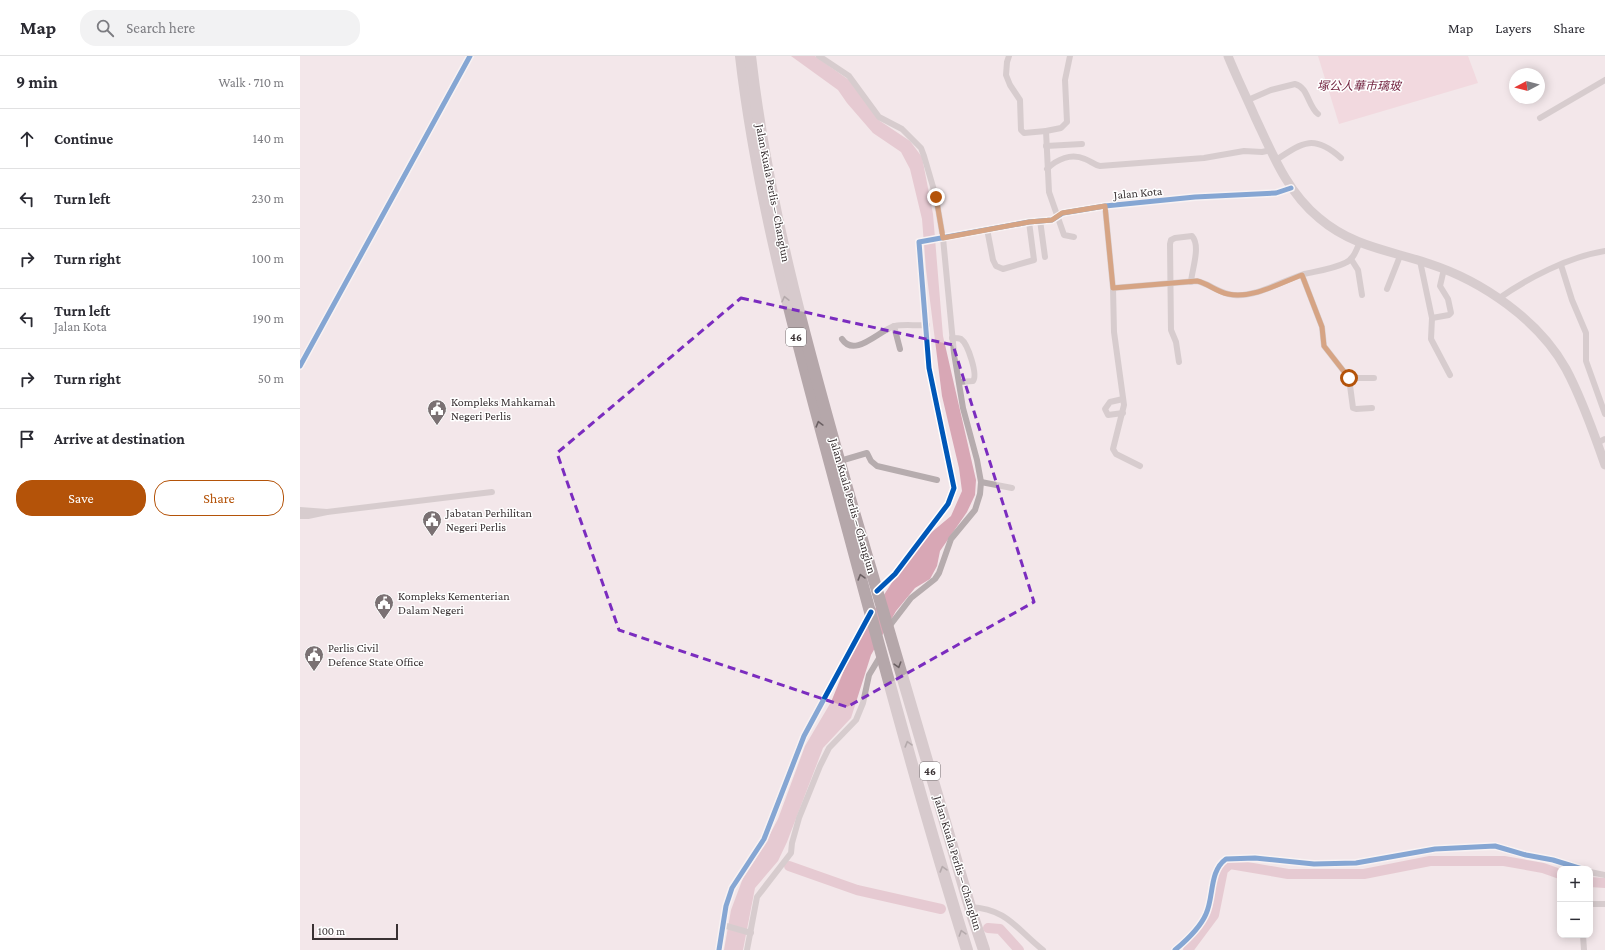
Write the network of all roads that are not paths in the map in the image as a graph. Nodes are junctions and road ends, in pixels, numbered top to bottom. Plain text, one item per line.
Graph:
1 (470, 56) edge
2 (741, 56) edge
3 (750, 56) edge
4 (819, 56) edge
5 (1009, 56) edge
6 (1070, 56) edge
7 (1228, 56) edge
8 (1605, 80) edge
9 (1248, 100) junction
10 (1318, 114) dead end
11 (1540, 118) dead end
12 (1046, 131) junction
13 (1082, 144) dead end
14 (1046, 146) junction
15 (1271, 150) junction
16 (1341, 158) dead end
17 (1276, 160) junction
18 (1047, 169) junction
19 (1291, 188) junction
20 (1105, 206) junction
21 (1057, 217) junction
22 (1040, 220) junction
23 (1029, 222) junction
24 (987, 229) junction
25 (1074, 237) dead end
26 (940, 239) junction
27 (1359, 244) junction
28 (1605, 251) edge
29 (1400, 256) junction
30 (1046, 257) dead end
31 (1351, 259) junction
32 (1420, 261) junction
33 (1561, 265) junction
34 (1444, 269) junction
35 (1302, 275) junction
36 (1191, 282) junction
37 (1171, 284) junction
38 (1113, 288) junction
39 (1387, 289) dead end
40 (1362, 295) dead end
41 (1498, 299) junction
42 (1432, 318) junction
43 (927, 324) junction
44 (894, 326) junction
45 (952, 338) junction
46 (842, 339) dead end
47 (900, 349) dead end
48 (1179, 362) dead end
49 (300, 366) edge
50 (1450, 375) dead end
51 (1349, 378) junction
52 (1374, 378) dead end
53 (959, 382) junction
54 (1123, 399) junction
55 (1372, 408) dead end
56 (1123, 413) junction
57 (1605, 414) edge
58 (1601, 441) edge
59 (840, 461) junction
60 (1605, 464) edge
61 (1140, 466) dead end
62 (937, 480) dead end
63 (981, 482) junction
64 (1012, 488) dead end
65 (492, 492) dead end
66 (300, 506) edge
67 (300, 510) edge
68 (308, 513) junction
69 (300, 517) edge
70 (878, 594) junction
71 (871, 613) junction
72 (887, 629) junction
73 (882, 652) junction
74 (1574, 866) edge
75 (1593, 873) edge
76 (1605, 875) edge
77 (1593, 904) edge
78 (1605, 904) edge
79 (974, 920) junction
80 (725, 926) junction
81 (749, 933) junction
82 (1583, 938) edge
83 (719, 950) edge
84 (747, 950) edge
85 (967, 950) edge
86 (985, 950) edge
87 (1044, 950) edge
88 (1175, 950) edge
89 (1584, 950) edge

1 - 49 street
71 -> 2 highway, Jalan Kuala Perlis – Changlun / 46
3 - 59 highway, Jalan Kuala Perlis – Changlun / 46
4 - 26 street
5 - 12 street
6 - 12 street
7 - 9 main road
8 - 11 street
9 - 10 street
9 - 15 main road
12 - 14 street
13 - 14 street
14 - 18 street
15 - 17 main road
15 - 18 street
16 - 17 street
17 - 19 main road
18 - 21 street
19 - 20 street, Jalan Kota
19 - 27 main road
20 - 21 street, Jalan Kota
20 - 38 street
21 - 22 street, Jalan Kota
21 - 25 street
22 - 23 street, Jalan Kota
22 - 30 street
23 - 24 street, Jalan Kota
23 - 24 street
24 - 26 street, Jalan Kota
26 - 43 street, Jalan Kota
26 - 45 street
27 - 29 main road
27 - 31 street
28 - 33 street
29 - 32 main road
29 - 39 street
31 - 35 street
31 - 40 street
32 - 34 main road
32 - 42 street
33 - 41 street
33 - 57 street
34 - 41 main road
34 - 42 street
35 - 36 street
35 - 51 street
36 - 37 street
36 - 37 street
37 - 38 street
37 - 48 street
38 - 54 street
41 - 58 main road
42 - 50 street
43 - 44 street
43 - 70 street
44 - 46 street
44 - 47 street
45 - 53 street
45 - 53 street
51 - 52 street
51 - 55 street
53 - 63 street
54 - 56 street
54 - 56 street
56 - 61 street
58 - 60 main road
59 - 62 street
59 - 70 highway, Jalan Kuala Perlis – Changlun / 46
63 - 64 street
63 - 72 street
65 - 68 street
66 - 68 street
67 - 68 street
68 - 69 street
70 - 72 highway, Jalan Kuala Perlis – Changlun / 46
71 - 73 highway, Jalan Kuala Perlis – Changlun / 46
71 - 80 street
72 -> 79 highway, Jalan Kuala Perlis – Changlun / 46
73 - 81 street
85 -> 73 highway, Jalan Kuala Perlis – Changlun / 46
74 - 88 street
75 - 76 street
77 - 78 street
79 - 86 highway, Jalan Kuala Perlis – Changlun
79 - 87 street
80 - 81 street
80 - 83 street
81 - 84 street
82 - 89 street

